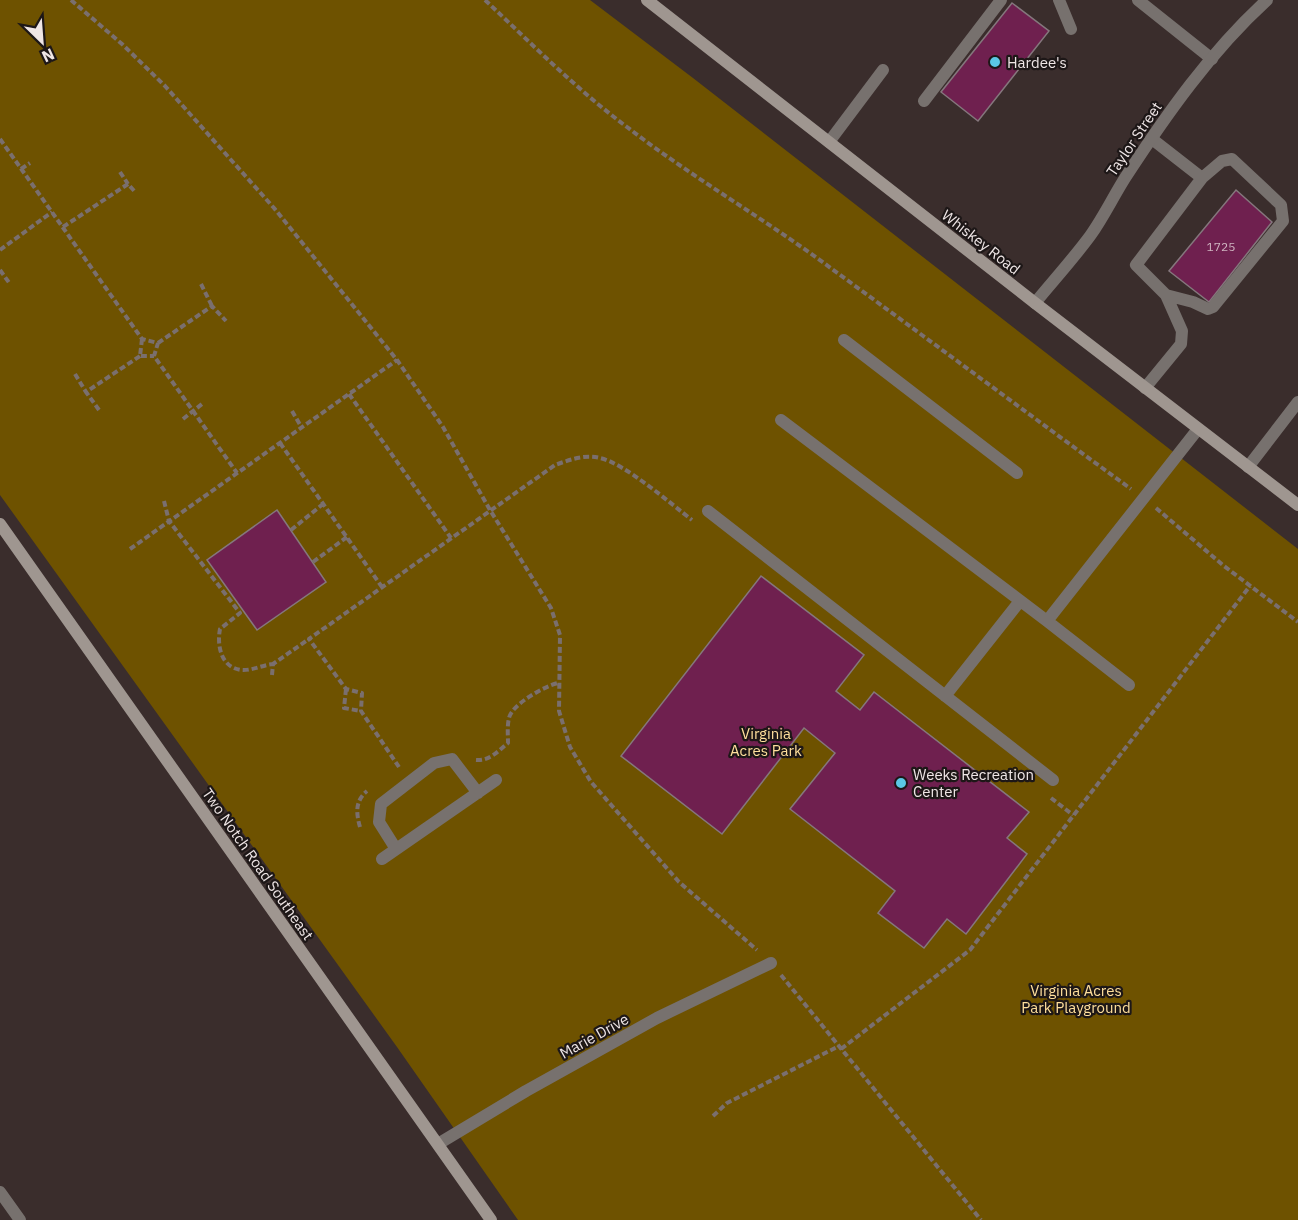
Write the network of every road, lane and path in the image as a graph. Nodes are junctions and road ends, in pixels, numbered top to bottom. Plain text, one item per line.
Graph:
1 (71, 0) edge
2 (485, 0) edge
3 (647, 0) edge
4 (1000, 0) edge
5 (1059, 0) edge
6 (1138, 0) edge
7 (1267, 0) edge
8 (1071, 29) dead end
9 (1212, 59) junction
10 (883, 70) dead end
11 (924, 101) dead end
12 (0, 139) edge
13 (1152, 139) junction
14 (828, 142) junction
15 (30, 163) dead end
16 (21, 169) junction
17 (120, 172) dead end
18 (1202, 178) junction
19 (128, 184) junction
20 (136, 194) dead end
21 (52, 212) junction
22 (63, 227) junction
23 (0, 250) edge
24 (0, 270) edge
25 (10, 284) dead end
26 (201, 284) dead end
27 (1166, 295) junction
28 (1035, 303) junction
29 (212, 306) junction
30 (226, 321) dead end
31 (142, 339) junction
32 (844, 340) dead end
33 (158, 343) junction
34 (140, 356) junction
35 (154, 356) junction
36 (398, 360) junction
37 (75, 374) dead end
38 (1145, 388) junction
39 (86, 392) junction
40 (350, 394) junction
41 (1298, 402) edge
42 (202, 404) dead end
43 (99, 410) dead end
44 (292, 411) dead end
45 (194, 412) junction
46 (183, 419) dead end
47 (781, 420) dead end
48 (302, 428) junction
49 (1198, 429) junction
50 (280, 443) junction
51 (1248, 467) junction
52 (237, 473) junction
53 (1017, 473) dead end
54 (1144, 498) junction
55 (164, 501) dead end
56 (323, 504) junction
57 (1298, 505) edge
58 (490, 510) junction
59 (708, 511) dead end
60 (169, 521) junction
61 (0, 524) edge
62 (699, 526) dead end
63 (291, 530) dead end
64 (347, 537) junction
65 (451, 538) junction
66 (130, 549) dead end
67 (313, 562) dead end
68 (1250, 586) junction
69 (382, 587) junction
70 (1020, 601) junction
71 (1047, 621) junction
72 (1298, 622) edge
73 (309, 639) junction
74 (273, 664) junction
75 (272, 675) dead end
76 (1129, 685) dead end
77 (346, 689) junction
78 (945, 696) junction
79 (361, 711) junction
80 (399, 766) dead end
81 (496, 780) dead end
82 (1053, 780) dead end
83 (478, 793) junction
84 (1045, 794) dead end
85 (1073, 815) junction
86 (396, 849) junction
87 (382, 859) dead end
88 (771, 963) junction
89 (840, 1048) junction
90 (713, 1116) dead end
91 (438, 1144) junction
92 (0, 1192) edge
93 (20, 1220) edge
94 (491, 1220) edge
95 (981, 1220) edge

1 - 36 path
2 - 54 path
3 - 14 street, Whiskey Road
4 - 11 street
5 - 8 street
6 - 9 street
7 - 9 street, Taylor Street
9 - 13 street, Taylor Street
10 - 14 street
12 - 16 path
13 - 18 street
13 - 28 street, Taylor Street
14 - 28 street, Whiskey Road
15 - 16 path
16 - 21 path
17 - 19 path
18 - 27 street
18 - 27 street
19 - 20 path
19 - 22 path
21 - 22 path
21 - 23 path
22 - 31 path
24 - 25 path
26 - 29 path
27 - 38 street
28 - 38 street, Whiskey Road
29 - 30 path
29 - 33 path
31 - 33 path
31 - 34 path
32 - 53 street
33 - 35 path
34 - 35 path
34 - 39 path
35 - 45 path
36 - 40 path
36 - 58 path
37 - 39 path
38 - 49 street, Whiskey Road
39 - 43 path
40 - 48 path
40 - 65 path
41 - 51 street
42 - 45 path
44 - 48 path
45 - 46 path
45 - 52 path
47 - 70 street
48 - 50 path
49 - 51 street, Whiskey Road
49 - 54 street
50 - 52 path
50 - 56 path
51 - 57 street, Whiskey Road
52 - 60 path
54 - 68 path
54 - 71 street
55 - 60 path
56 - 63 path
56 - 64 path
58 - 62 path
58 - 65 path
58 - 88 path
59 - 78 street
60 - 66 path
60 - 74 path
61 - 91 street, Two Notch Road Southeast
64 - 67 path
64 - 69 path
65 - 69 path
68 - 72 path
68 - 85 path
69 - 73 path
70 - 71 street
70 - 78 street
71 - 76 street
73 - 74 path
73 - 77 path
74 - 75 path
77 - 79 path
77 - 79 path
78 - 82 street
79 - 80 path
81 - 83 street
83 - 86 street
83 - 86 street
84 - 85 path
85 - 89 path
86 - 87 street
88 - 89 path
88 - 91 street, Marie Drive
89 - 90 path
89 - 95 path
91 - 94 street, Two Notch Road Southeast
92 - 93 street

